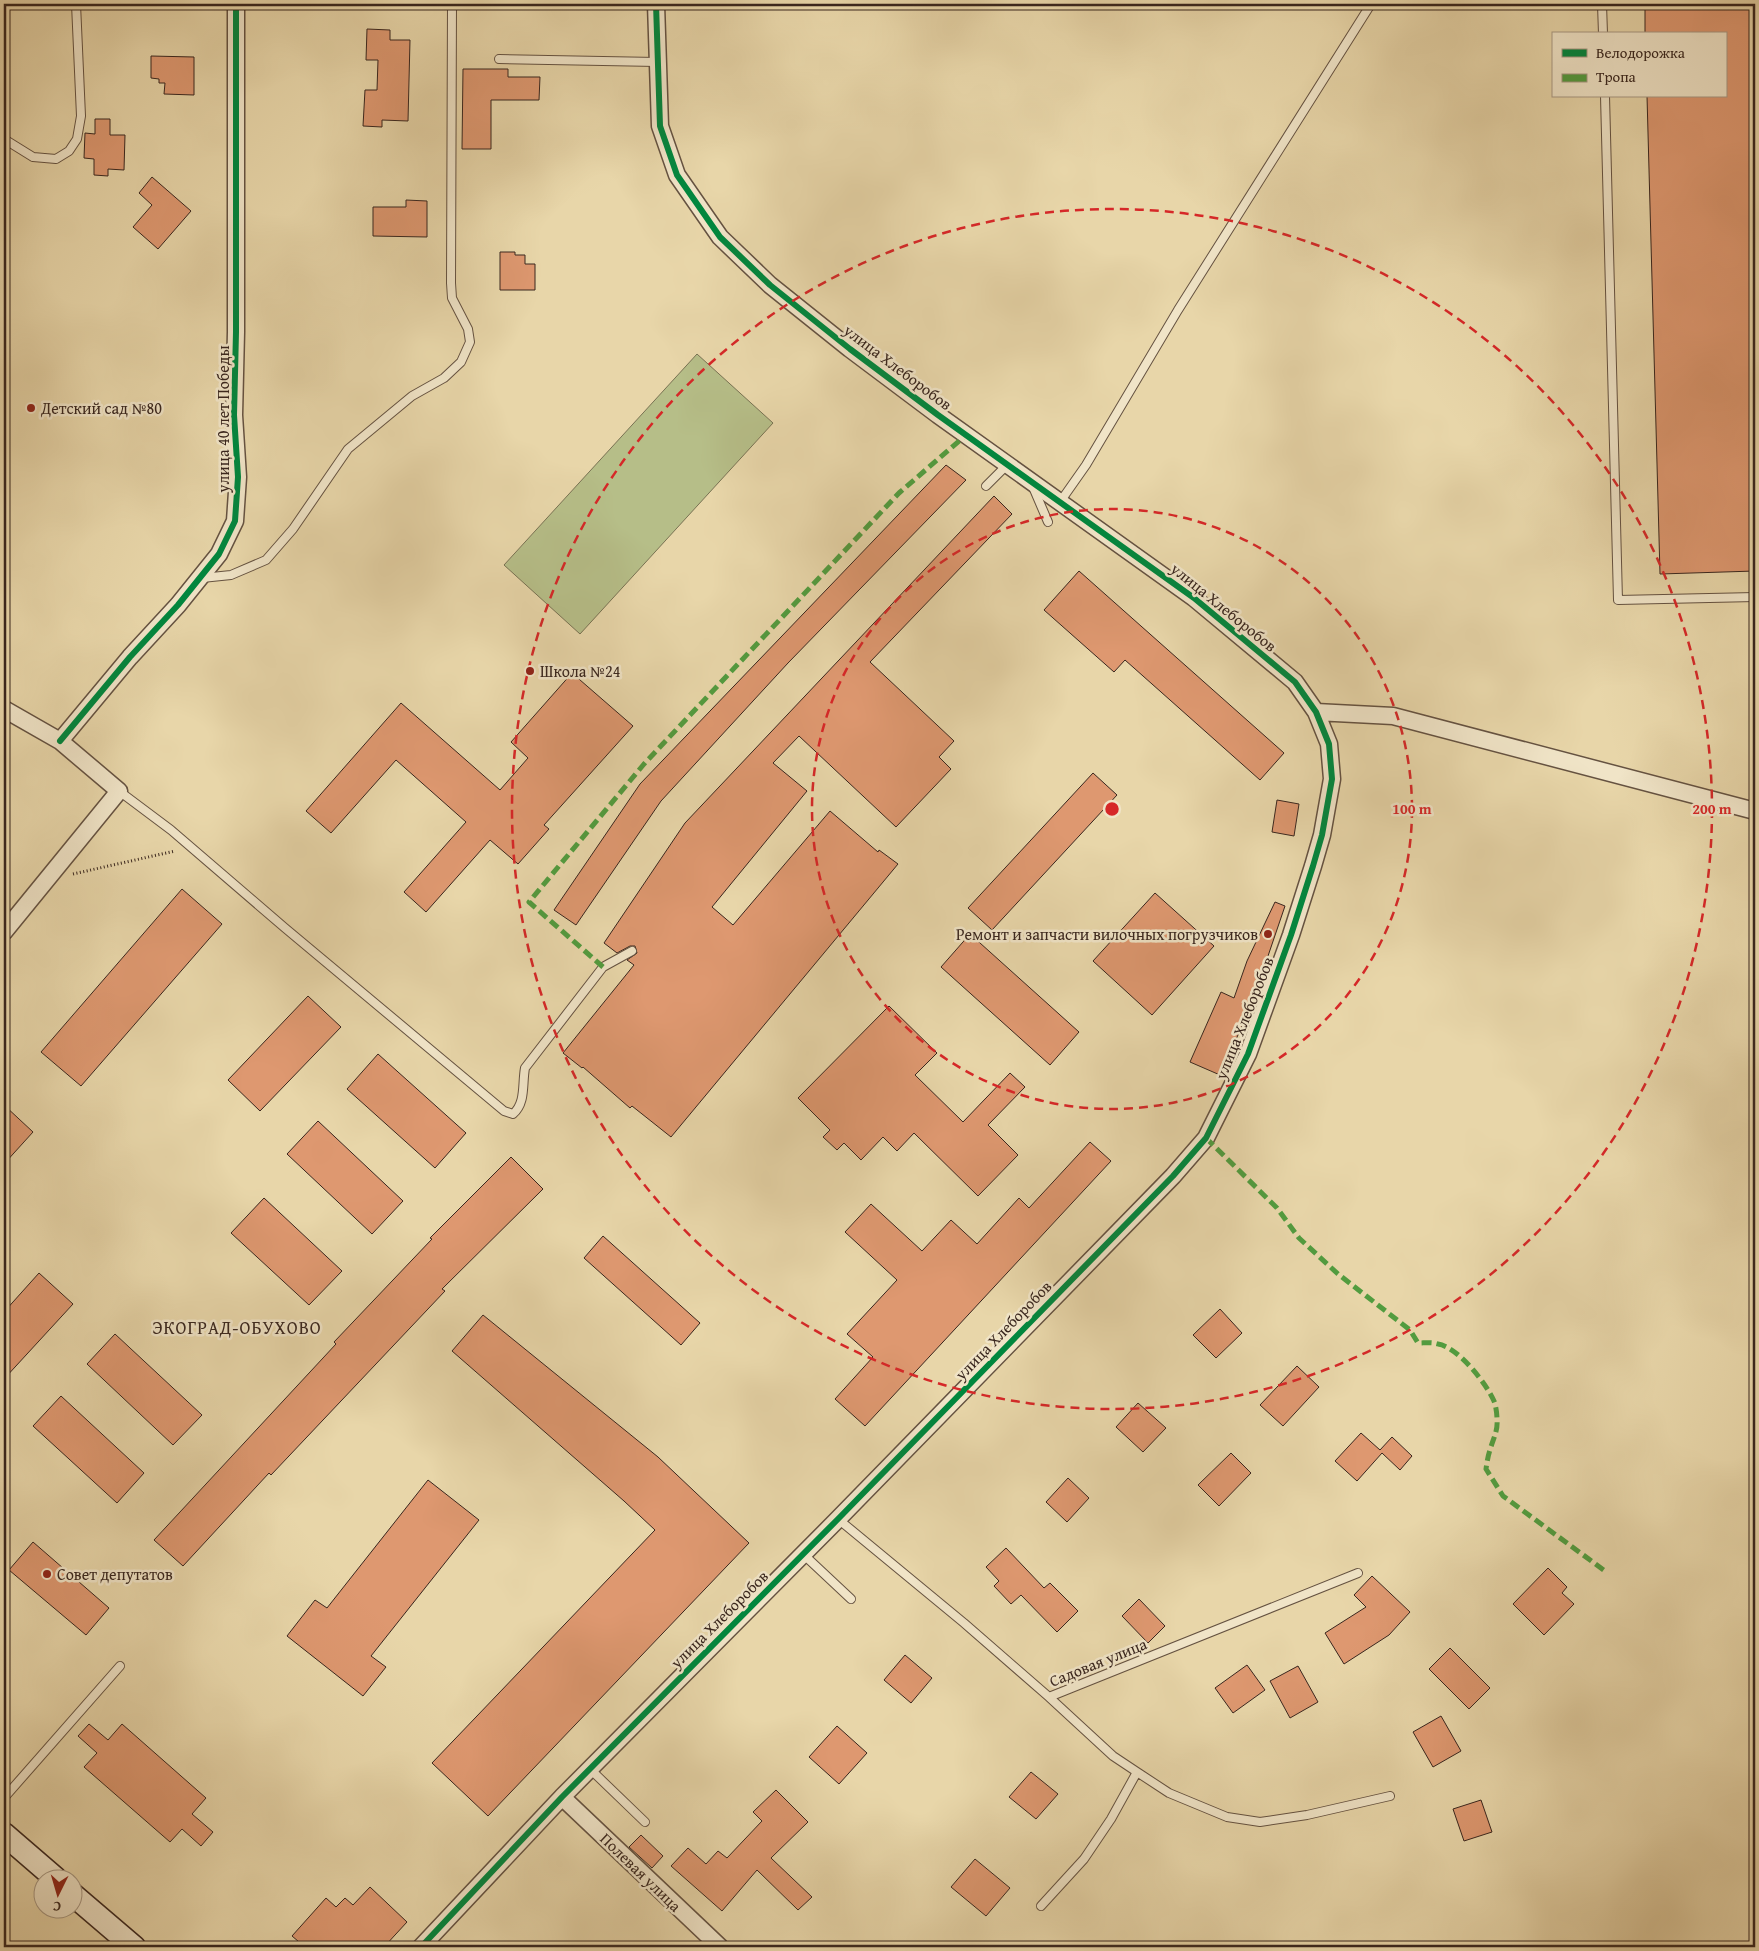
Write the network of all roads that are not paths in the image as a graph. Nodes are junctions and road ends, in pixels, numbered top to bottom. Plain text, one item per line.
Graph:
1 (76, 4) edge
2 (236, 4) edge
3 (452, 4) edge
4 (656, 4) edge
5 (1371, 4) edge
6 (1602, 4) edge
7 (1603, 32) edge
8 (499, 59) dead end
9 (657, 62) junction
10 (1605, 98) edge
11 (4, 139) edge
12 (1008, 465) junction
13 (1030, 481) junction
14 (986, 486) dead end
15 (1060, 502) junction
16 (1048, 522) dead end
17 (200, 578) junction
18 (1755, 596) edge
19 (4, 709) edge
20 (1316, 712) junction
21 (60, 741) junction
22 (119, 790) junction
23 (1755, 811) edge
24 (4, 932) edge
25 (632, 951) dead end
26 (838, 1519) junction
27 (803, 1554) junction
28 (1358, 1573) dead end
29 (851, 1599) dead end
30 (120, 1666) dead end
31 (1048, 1697) junction
32 (590, 1769) junction
33 (1137, 1772) junction
34 (1390, 1796) dead end
35 (562, 1797) junction
36 (4, 1798) edge
37 (645, 1822) dead end
38 (4, 1834) edge
39 (43, 1868) edge
40 (82, 1903) edge
41 (1041, 1906) dead end
42 (134, 1947) edge
43 (421, 1947) edge
44 (720, 1947) edge

1 - 11 lane
2 - 17 street, улица 40 лет Победы
3 - 17 lane
4 - 9 street, улица Хлеборобов
5 - 15 lane
6 - 7 lane
8 - 9 lane
9 - 12 street, улица Хлеборобов
10 - 18 lane
12 - 13 street, улица Хлеборобов
12 - 14 lane
13 - 15 street, улица Хлеборобов
13 - 16 lane
15 - 20 street, улица Хлеборобов
17 - 21 street, улица 40 лет Победы
19 - 21 street
20 - 23 street
20 - 26 street, улица Хлеборобов
21 - 22 street
22 - 24 street
22 - 25 lane
26 - 27 street, улица Хлеборобов
26 - 31 lane, Садовая улица
27 - 29 lane
27 - 32 street, улица Хлеборобов
28 - 31 lane, Садовая улица
30 - 36 lane
31 - 33 lane
32 - 35 street, улица Хлеборобов
32 - 37 lane
33 - 34 lane
33 - 41 lane
35 - 43 street, улица Хлеборобов
35 - 44 street, Полевая улица
38 - 39 main road
40 - 42 main road

